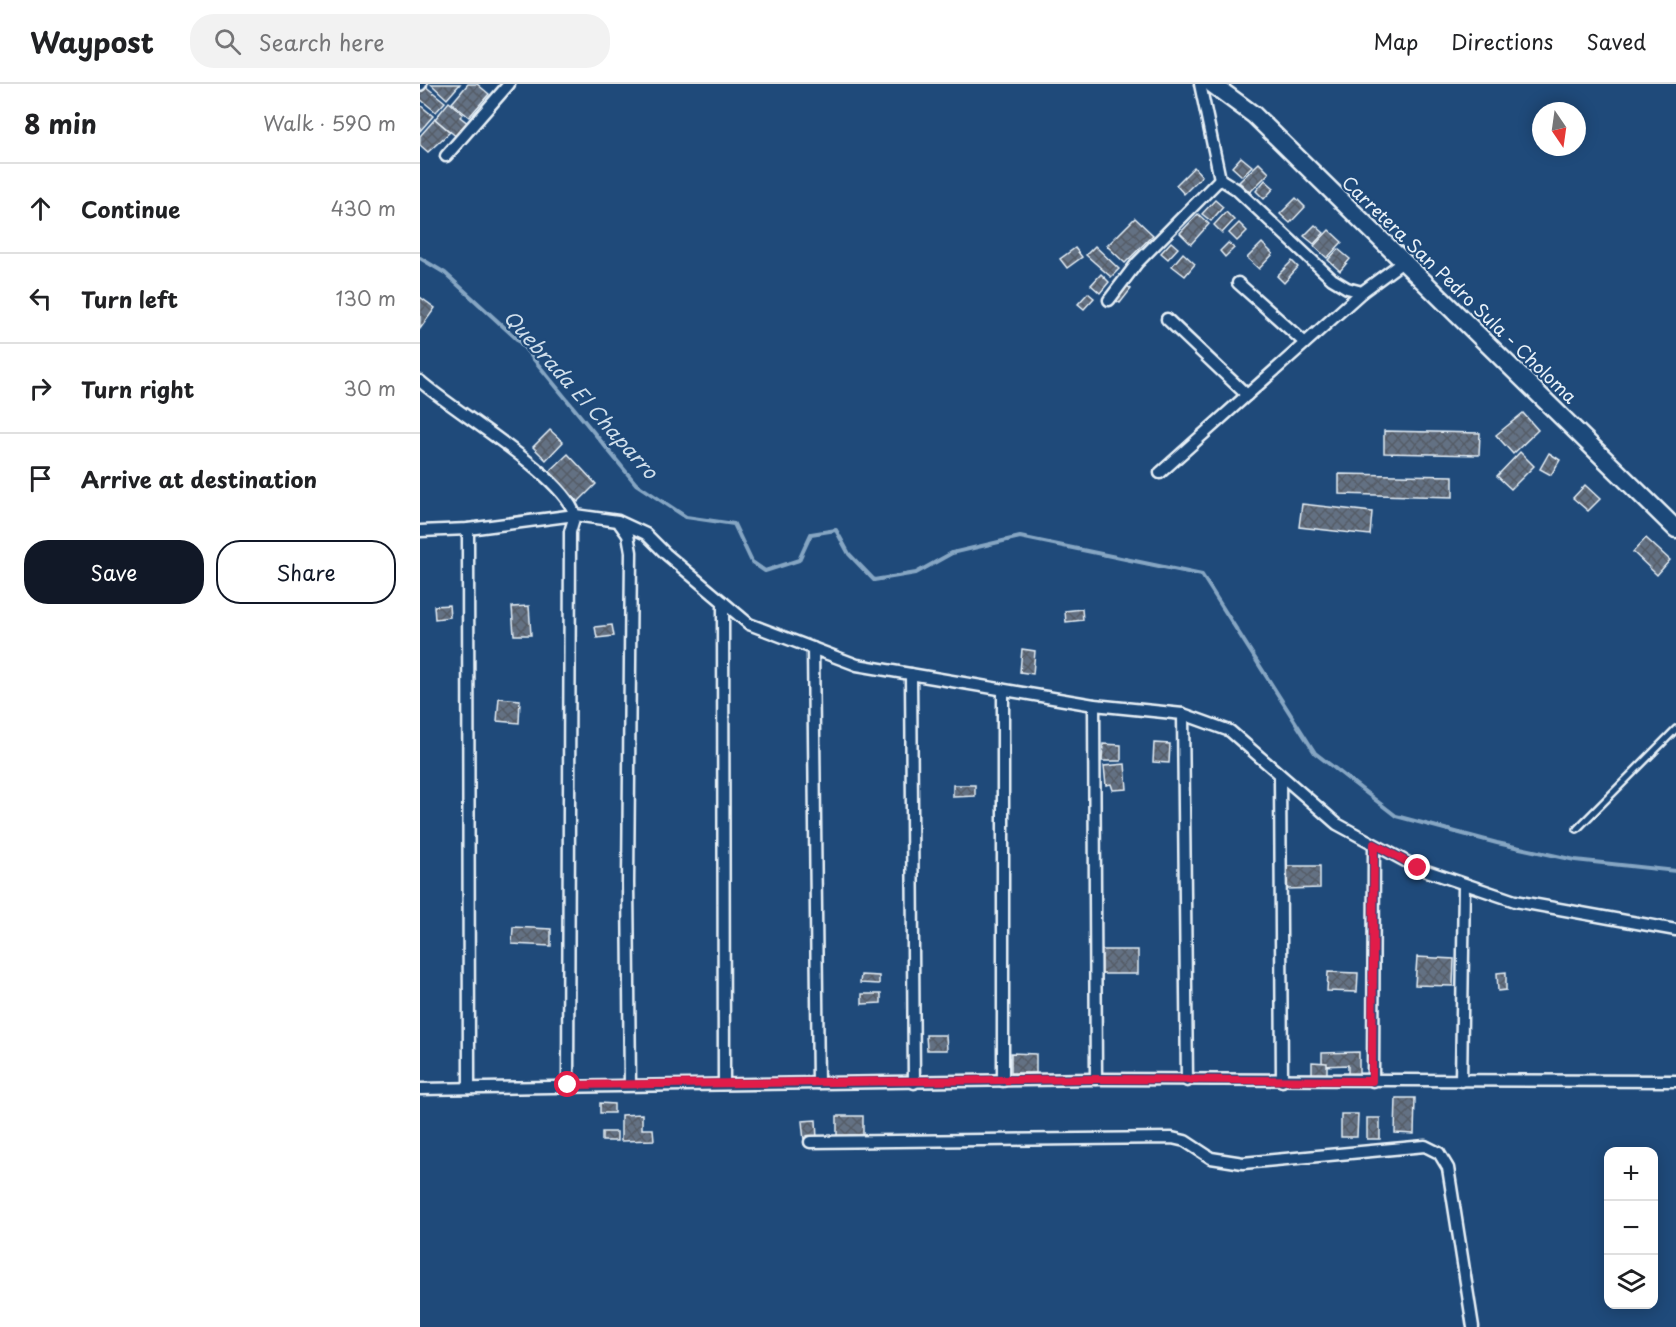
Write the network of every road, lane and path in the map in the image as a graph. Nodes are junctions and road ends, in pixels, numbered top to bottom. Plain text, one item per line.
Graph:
1 (509, 84) edge
2 (1200, 84) edge
3 (1212, 84) edge
4 (446, 156) dead end
5 (1220, 179) junction
6 (1404, 261) junction
7 (1238, 284) dead end
8 (1362, 292) junction
9 (1109, 300) dead end
10 (1167, 319) dead end
11 (1304, 342) junction
12 (420, 381) edge
13 (1247, 395) junction
14 (1160, 473) dead end
15 (575, 515) junction
16 (618, 521) junction
17 (468, 529) junction
18 (1676, 529) edge
19 (420, 531) edge
20 (723, 602) junction
21 (813, 648) junction
22 (911, 674) junction
23 (1003, 690) junction
24 (1094, 705) junction
25 (1183, 714) junction
26 (1676, 729) edge
27 (1280, 776) junction
28 (1577, 829) dead end
29 (1374, 844) junction
30 (1464, 886) junction
31 (1676, 930) edge
32 (1096, 1079) junction
33 (1003, 1081) junction
34 (1187, 1081) junction
35 (1282, 1081) junction
36 (1372, 1081) junction
37 (1461, 1081) junction
38 (1676, 1081) edge
39 (818, 1083) junction
40 (914, 1083) junction
41 (724, 1084) junction
42 (568, 1085) junction
43 (630, 1085) junction
44 (469, 1088) junction
45 (420, 1089) edge
46 (810, 1142) dead end
47 (1473, 1327) edge

1 - 4 street
2 - 5 street
3 - 6 main road, Carretera San Pedro Sula - Choloma
5 - 8 street
5 - 9 street
6 - 8 street
6 - 18 main road, Carretera San Pedro Sula - Choloma
7 - 11 street
8 - 11 street
10 - 13 street
11 - 13 street
12 - 15 street
13 - 14 street
15 - 16 street
15 - 17 street
15 - 42 street
16 - 20 street
16 - 43 street
17 - 19 street
17 - 44 street
20 - 21 street
20 - 41 street
21 - 22 street
21 - 39 street
22 - 23 street
22 - 40 street
23 - 24 street
23 - 33 street
24 - 25 street
24 - 32 street
25 - 27 street
25 - 34 street
26 - 28 lane
27 - 29 street
27 - 35 street
29 - 30 street
29 - 36 street
30 - 31 street
30 - 37 street
32 - 33 street
32 - 34 street
33 - 40 street
34 - 35 street
35 - 36 street
36 - 37 street
37 - 38 street
39 - 40 street
39 - 41 street
41 - 43 street
42 - 43 street
42 - 44 street
44 - 45 street
46 - 47 street

